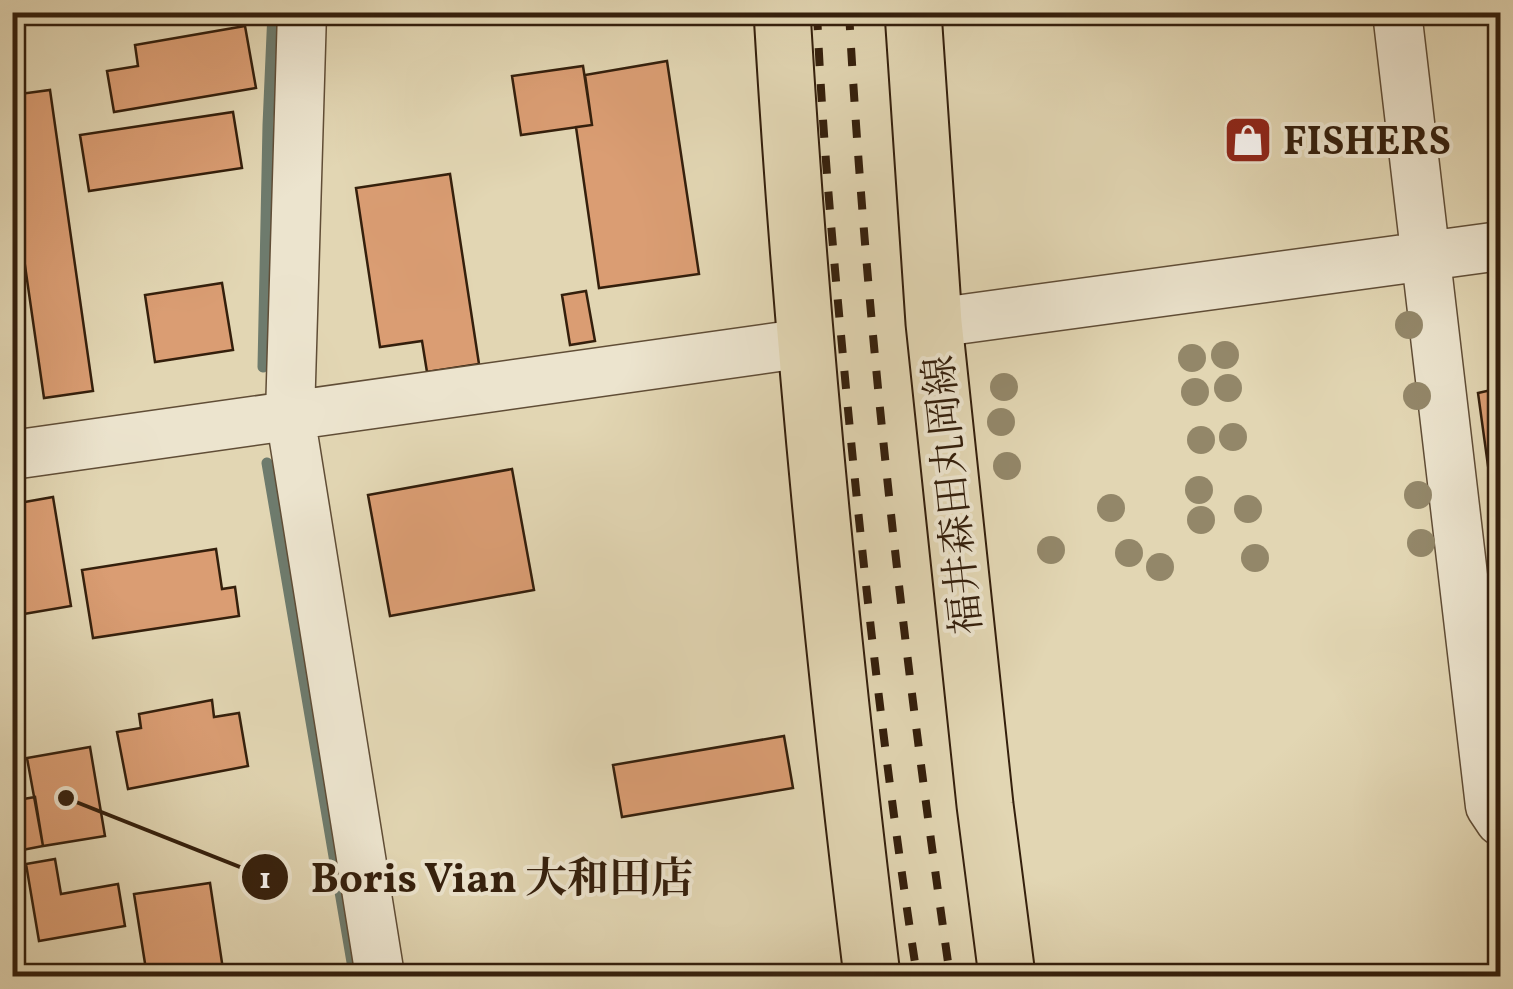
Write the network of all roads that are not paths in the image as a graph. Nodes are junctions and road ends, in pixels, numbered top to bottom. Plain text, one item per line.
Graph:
1 (302, 12) edge
2 (782, 12) edge
3 (913, 12) edge
4 (1397, 12) edge
5 (1500, 246) edge
6 (1425, 256) junction
7 (934, 324) junction
8 (806, 343) junction
9 (290, 414) junction
10 (12, 455) edge
11 (1500, 821) edge
12 (380, 976) edge
13 (872, 976) edge
14 (1008, 976) edge

1 - 9 street
2 - 8 main road
3 - 7 main road, 福井森田丸岡線
4 - 6 street
5 - 6 street
6 - 7 street
6 - 11 street
7 - 14 main road, 福井森田丸岡線
8 - 9 street
8 - 13 main road
9 - 10 street
9 - 12 street

